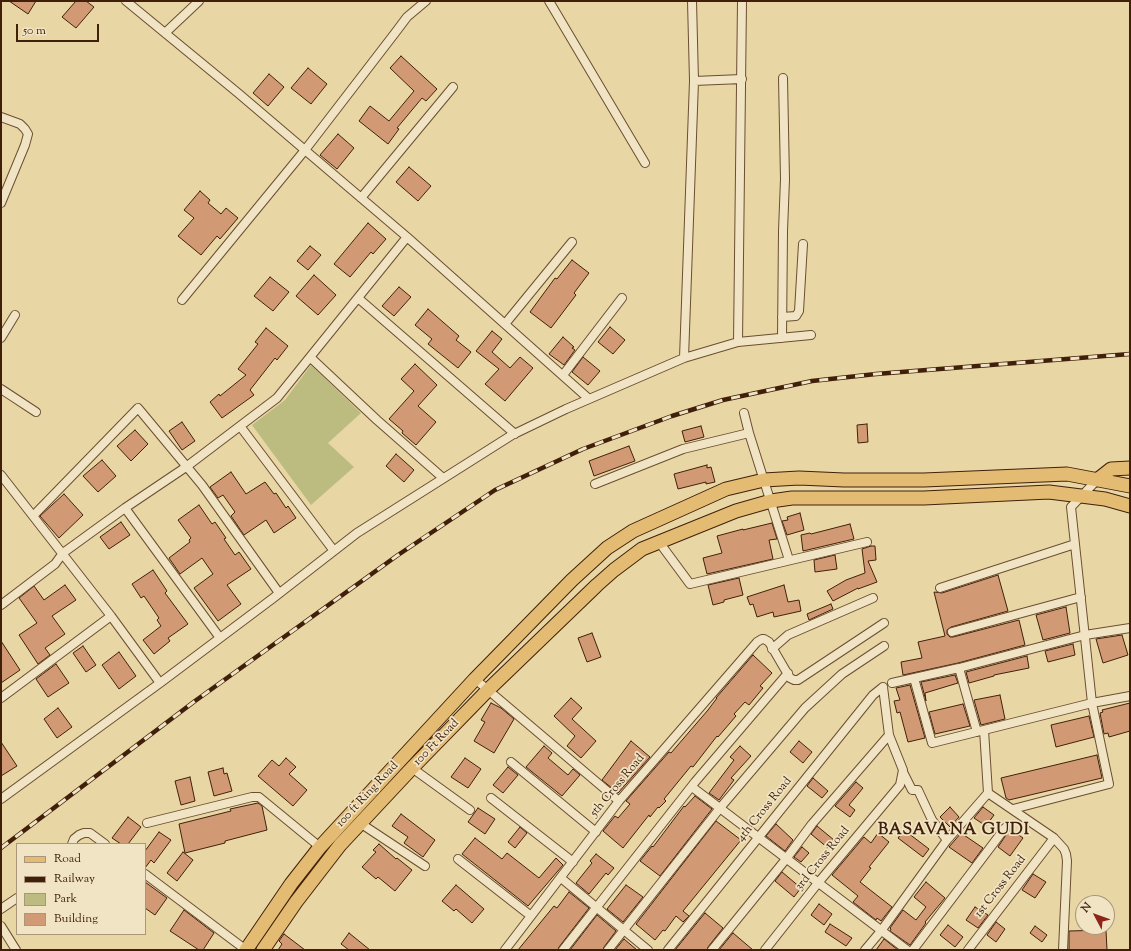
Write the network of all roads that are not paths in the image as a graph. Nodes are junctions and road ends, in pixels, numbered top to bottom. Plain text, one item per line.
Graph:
1 (126, 1) edge
2 (199, 1) edge
3 (549, 1) edge
4 (692, 1) edge
5 (742, 1) edge
6 (423, 3) edge
7 (165, 33) junction
8 (783, 78) dead end
9 (742, 80) junction
10 (694, 81) junction
11 (453, 87) dead end
12 (1, 117) edge
13 (305, 150) junction
14 (645, 163) dead end
15 (362, 198) junction
16 (1, 203) edge
17 (407, 237) junction
18 (572, 242) dead end
19 (803, 244) dead end
20 (358, 298) junction
21 (622, 298) dead end
22 (182, 300) dead end
23 (15, 315) dead end
24 (782, 317) junction
25 (505, 324) junction
26 (811, 335) dead end
27 (1, 338) edge
28 (782, 338) junction
29 (738, 342) junction
30 (311, 358) junction
31 (684, 358) junction
32 (562, 375) junction
33 (1, 388) edge
34 (590, 399) junction
35 (36, 412) dead end
36 (744, 413) dead end
37 (240, 426) junction
38 (749, 433) junction
39 (515, 434) junction
40 (186, 467) junction
41 (1130, 468) edge
42 (1, 475) edge
43 (443, 478) junction
44 (764, 480) junction
45 (1097, 480) junction
46 (595, 484) dead end
47 (1130, 486) edge
48 (1081, 496) junction
49 (771, 501) junction
50 (1130, 506) edge
51 (125, 508) junction
52 (32, 516) junction
53 (660, 542) junction
54 (867, 542) dead end
55 (1075, 544) junction
56 (334, 551) junction
57 (63, 553) junction
58 (789, 560) junction
59 (940, 588) dead end
60 (279, 593) junction
61 (1081, 597) junction
62 (873, 598) dead end
63 (1, 605) edge
64 (111, 616) junction
65 (884, 623) dead end
66 (1130, 628) edge
67 (952, 632) dead end
68 (1085, 635) junction
69 (220, 638) junction
70 (884, 646) dead end
71 (772, 648) junction
72 (960, 668) junction
73 (788, 674) junction
74 (914, 678) junction
75 (476, 679) junction
76 (160, 683) junction
77 (892, 683) dead end
78 (488, 690) junction
79 (1130, 696) edge
80 (1, 698) edge
81 (1092, 703) junction
82 (980, 731) junction
83 (889, 735) junction
84 (511, 762) dead end
85 (412, 768) junction
86 (903, 772) junction
87 (692, 787) junction
88 (988, 793) junction
89 (491, 798) dead end
90 (1, 799) edge
91 (619, 801) junction
92 (720, 808) junction
93 (1012, 809) junction
94 (470, 810) dead end
95 (147, 823) dead end
96 (360, 823) junction
97 (1005, 828) dead end
98 (596, 832) junction
99 (759, 837) junction
100 (1054, 838) junction
101 (947, 840) junction
102 (72, 843) edge
103 (104, 843) edge
104 (320, 846) junction
105 (458, 859) dead end
106 (786, 859) junction
107 (573, 862) junction
108 (425, 866) dead end
109 (146, 875) edge
110 (561, 878) junction
111 (818, 883) junction
112 (16, 899) edge
113 (596, 907) junction
114 (1, 909) edge
115 (531, 916) junction
116 (1, 926) edge
117 (624, 930) junction
118 (881, 931) junction
119 (16, 950) edge
120 (246, 950) edge
121 (263, 950) edge
122 (505, 950) edge
123 (563, 950) edge
124 (608, 950) edge
125 (648, 950) edge
126 (668, 950) edge
127 (712, 950) edge
128 (765, 950) edge
129 (865, 950) edge
130 (907, 950) edge
131 (913, 950) edge
132 (968, 950) edge
133 (1063, 950) edge

1 - 7 street
2 - 7 street
3 - 14 street
4 - 10 street
5 - 9 street
6 - 13 street
7 - 13 street
8 - 24 street
9 - 10 street
9 - 29 street
10 - 31 street
11 - 15 street
12 - 16 street
13 - 15 street
13 - 22 street
15 - 17 street
17 - 20 street
17 - 25 street
18 - 25 street
19 - 24 street
20 - 30 street
20 - 39 street
21 - 32 street
23 - 27 street
24 - 28 street
25 - 32 street
26 - 28 street
28 - 29 street
29 - 31 street
30 - 37 street
30 - 43 street
31 - 34 street
32 - 34 street
33 - 35 street
34 - 39 street
36 - 38 street
37 - 40 street
37 - 56 street
38 - 44 street
38 - 46 street
39 - 43 street
40 - 51 street
40 - 52 street
40 - 60 street
41 - 45 main road
42 - 52 street
43 - 56 street
44 - 45 main road, 100 ft Ring Road
44 - 49 street
44 - 75 main road, 100 ft Ring Road
45 - 47 main road, 100 ft Ring Road
45 - 48 street
48 - 49 main road, 100 Ft Road
48 - 50 main road, 100 Ft Road
48 - 55 street
49 - 53 main road, 100 Ft Road
49 - 58 street
51 - 57 street
51 - 69 street
52 - 57 street
53 - 58 street
53 - 78 main road, 100 Ft Road
54 - 58 street
55 - 59 street
55 - 61 street
56 - 60 street
57 - 63 street
57 - 64 street
60 - 69 street
61 - 67 street
61 - 68 street
62 - 71 street
64 - 76 street
64 - 80 street
65 - 73 street
66 - 68 street
68 - 72 street
68 - 81 street
69 - 76 street
70 - 92 street
71 - 73 street
71 - 91 street, 5th Cross Road
72 - 74 street
72 - 82 street
73 - 87 street
74 - 77 street
74 - 82 street
75 - 78 street
75 - 104 main road, 100 ft Ring Road
76 - 90 street
78 - 85 main road, 100 Ft Road
78 - 91 street
79 - 81 street
81 - 82 street
81 - 93 street
82 - 88 street
83 - 86 street
83 - 99 street, 4th Cross Road
83 - 106 street
84 - 98 street
85 - 94 street
85 - 96 main road, 100 Ft Road
86 - 101 street
86 - 111 street, 3rd Cross Road
87 - 92 street
87 - 113 street
88 - 93 street
88 - 101 street
89 - 107 street
91 - 98 street, 5th Cross Road
92 - 99 street
92 - 117 street
93 - 100 street
95 - 104 street
96 - 108 street
96 - 121 main road, 100 Ft Road
97 - 131 street
98 - 107 street, 5th Cross Road
99 - 106 street
99 - 126 street, 4th Cross Road
100 - 132 street, 1st Cross Road
100 - 133 street
101 - 118 street
102 - 103 street
104 - 120 main road, 100 ft Ring Road
105 - 115 street
106 - 111 street
106 - 127 street
107 - 110 street, 5th Cross Road
109 - 120 street
110 - 113 street
110 - 115 street, 5th Cross Road
111 - 118 street
111 - 128 street, 3rd Cross Road
112 - 114 street
113 - 117 street
113 - 123 street
115 - 122 street, 5th Cross Road
116 - 119 street
117 - 124 street
117 - 125 street
118 - 129 street
118 - 130 street

